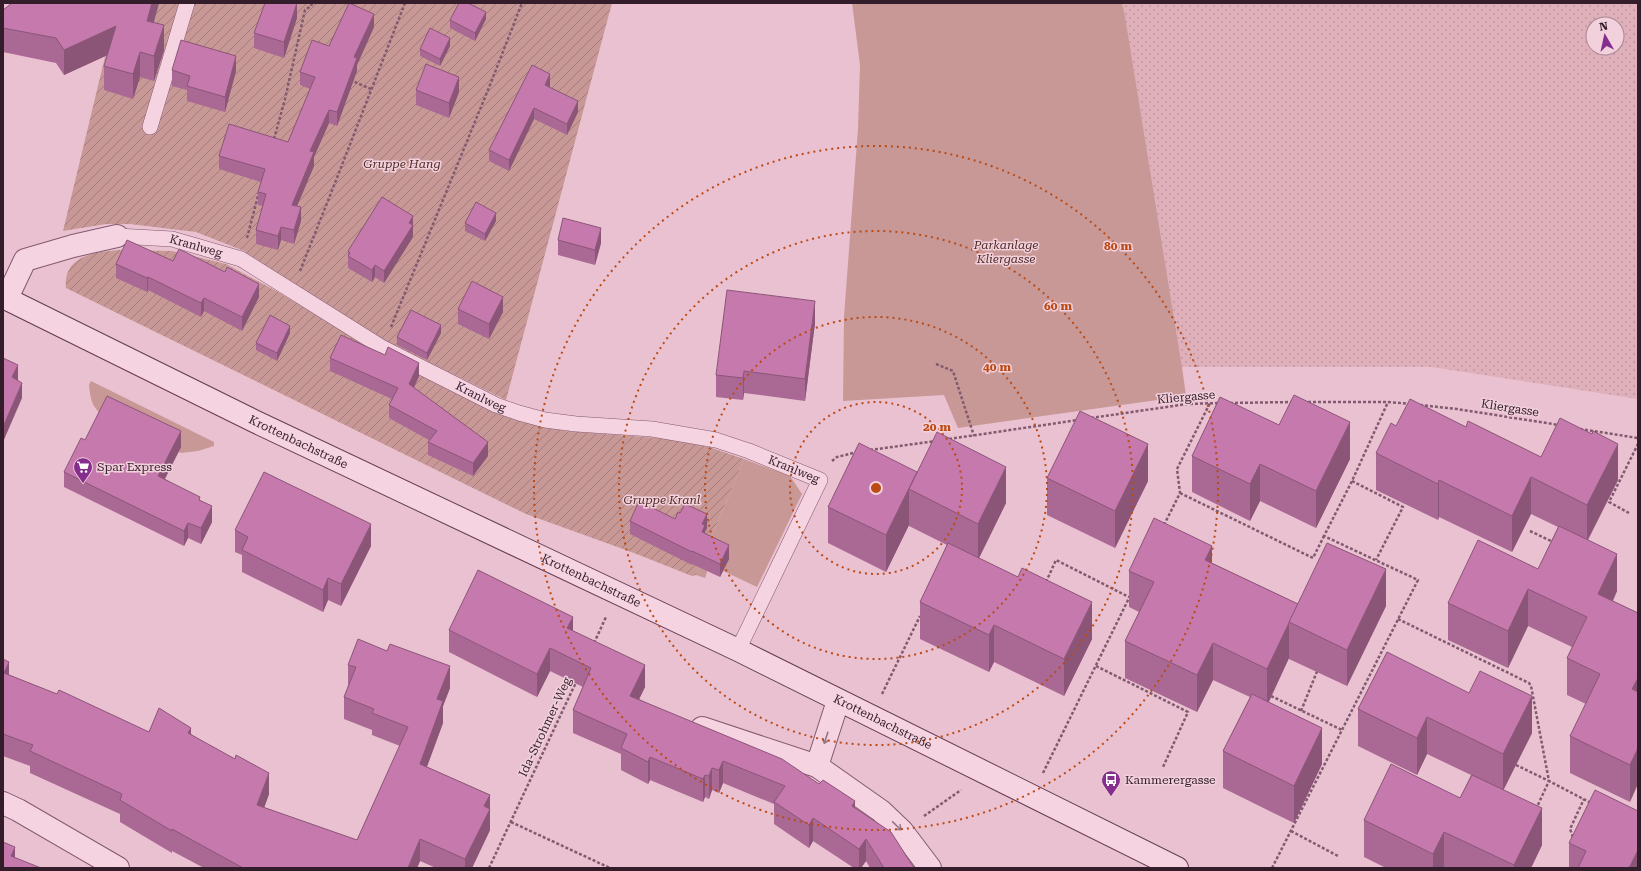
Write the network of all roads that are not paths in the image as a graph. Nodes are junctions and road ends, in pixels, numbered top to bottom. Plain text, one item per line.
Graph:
1 (187, 3) edge
2 (150, 127) dead end
3 (117, 236) joint
4 (5, 298) edge
5 (738, 650) junction
6 (838, 700) junction
7 (686, 722) edge
8 (817, 766) junction
9 (3, 803) edge
10 (118, 868) edge
11 (930, 868) edge
12 (1177, 868) edge

1 - 2 lane
3 - 4 main road, Kranlweg
3 - 5 lane, Kranlweg
4 - 5 main road, Krottenbachstraße
5 - 6 main road, Krottenbachstraße
6 -> 8 main road
6 - 12 main road, Krottenbachstraße
7 - 8 main road
8 -> 11 main road
9 - 10 main road

